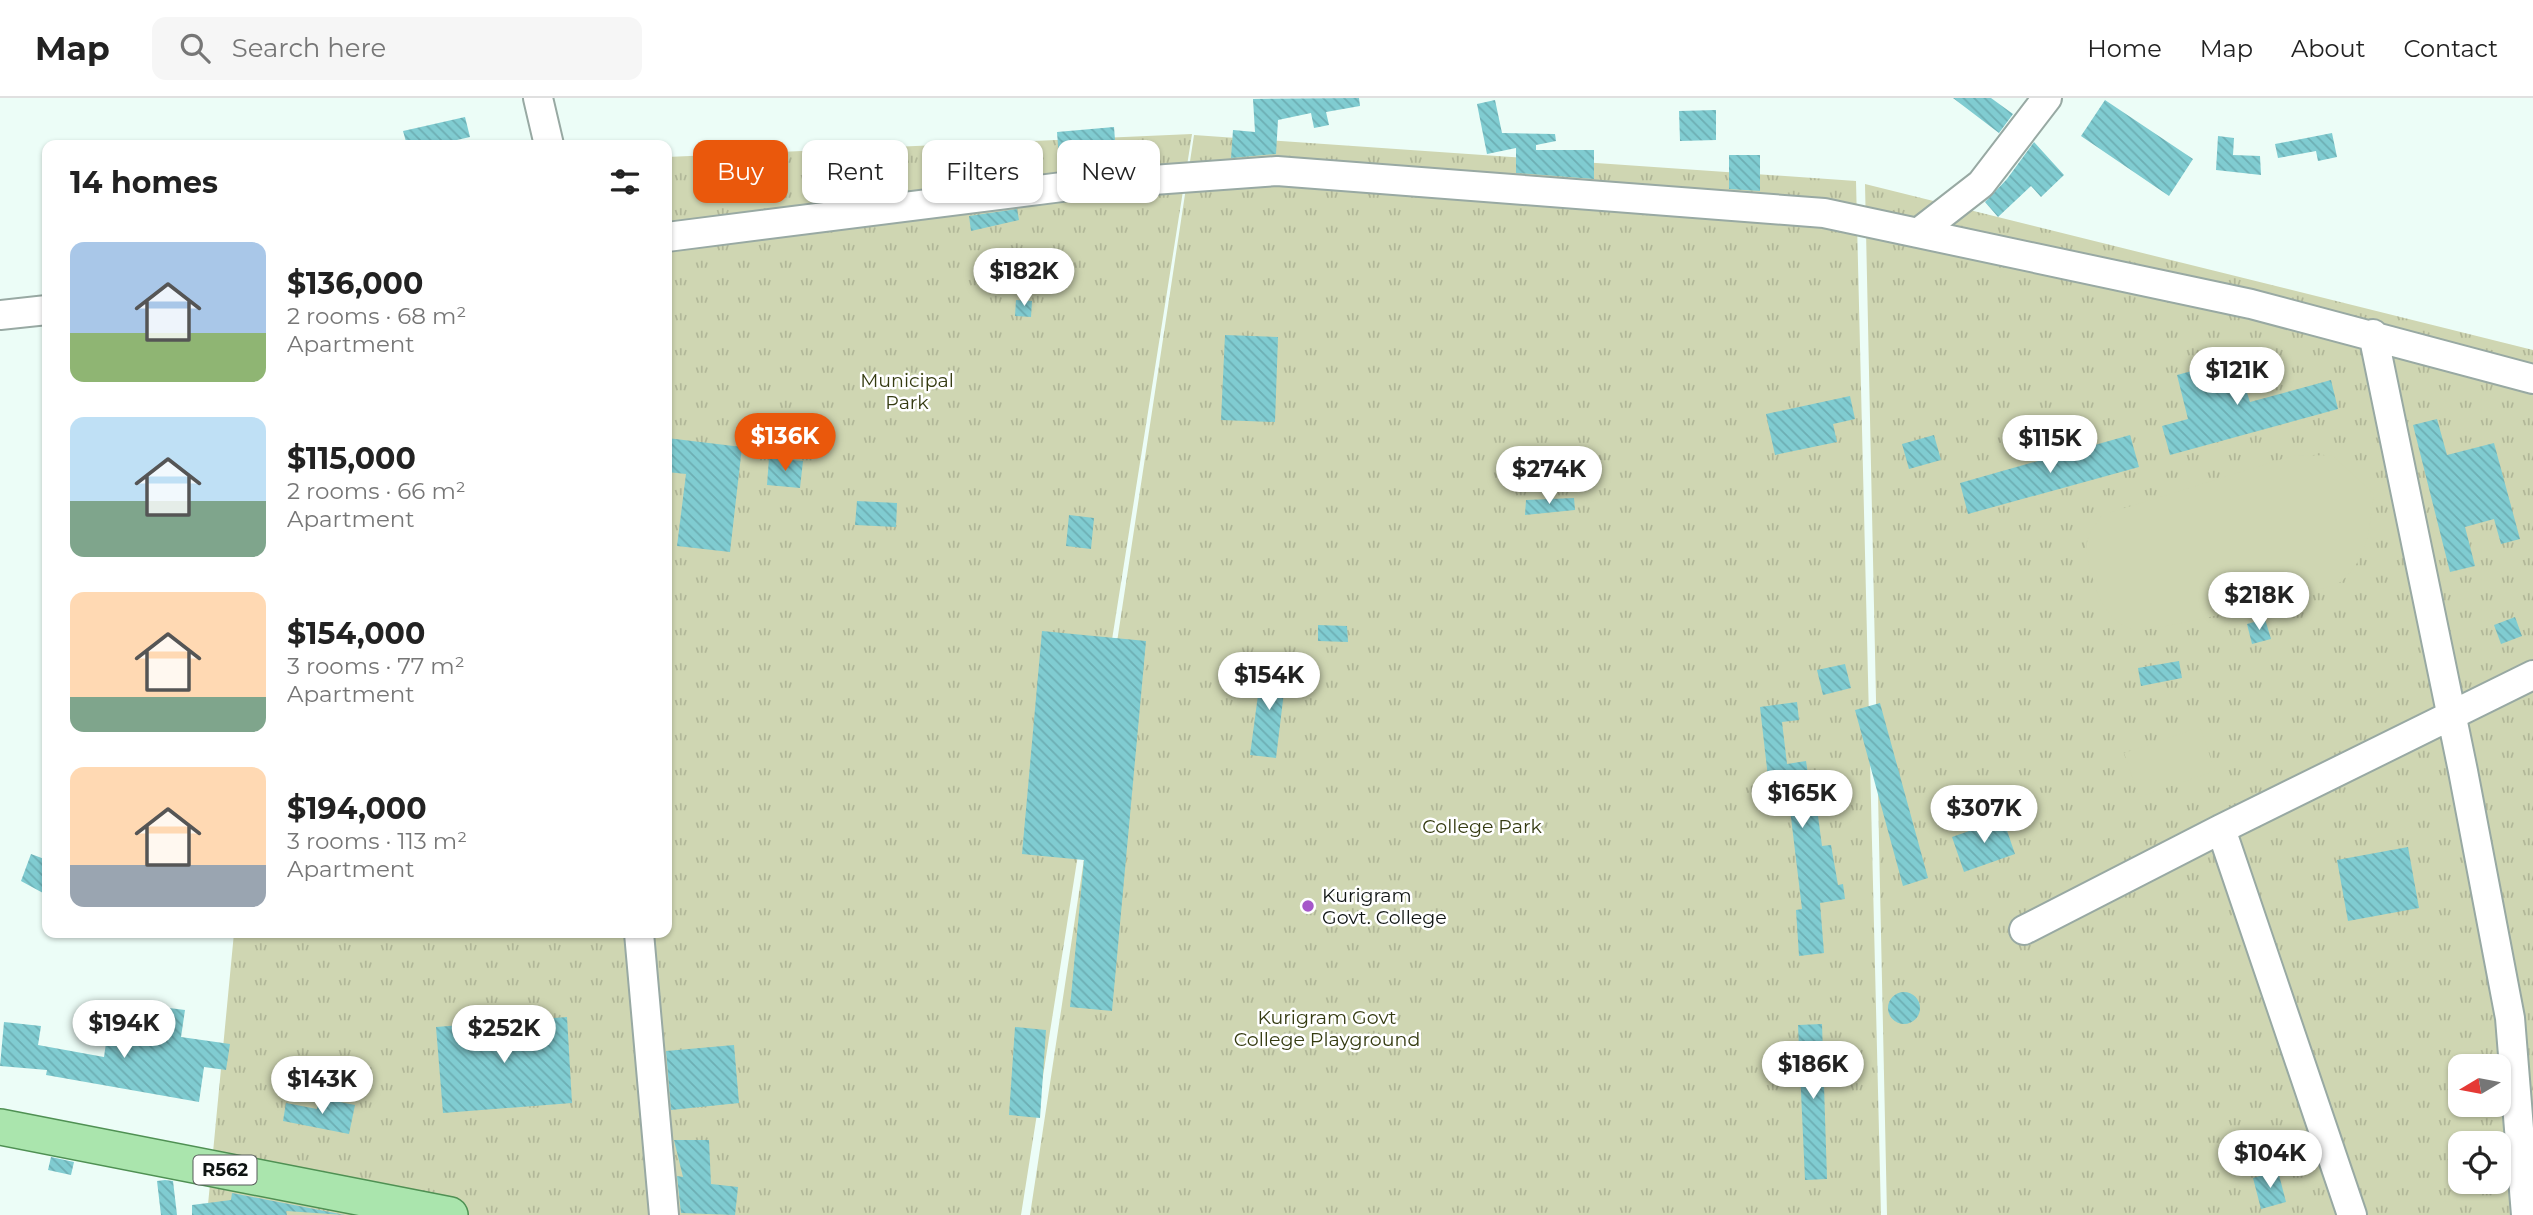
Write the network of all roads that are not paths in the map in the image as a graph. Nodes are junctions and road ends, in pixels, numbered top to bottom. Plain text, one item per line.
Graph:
1 (538, 98) edge
2 (2047, 98) edge
3 (549, 140) edge
4 (1918, 233) junction
5 (672, 236) edge
6 (42, 311) edge
7 (0, 315) edge
8 (2373, 334) junction
9 (2533, 379) edge
10 (2533, 675) edge
11 (2451, 714) junction
12 (2221, 829) junction
13 (2024, 930) dead end
14 (639, 938) edge
15 (0, 1127) edge
16 (377, 1207) edge
17 (450, 1215) edge
18 (664, 1215) edge
19 (2352, 1215) edge
20 (2526, 1215) edge

1 - 3 street
2 - 4 street
4 - 5 street
4 - 8 street
6 - 7 street
8 - 9 street
8 - 11 street
10 - 11 street
11 - 12 street
11 - 20 street
12 - 13 street
12 - 19 street
14 - 18 street
15 - 16 main road, R562
16 - 17 main road, R562

